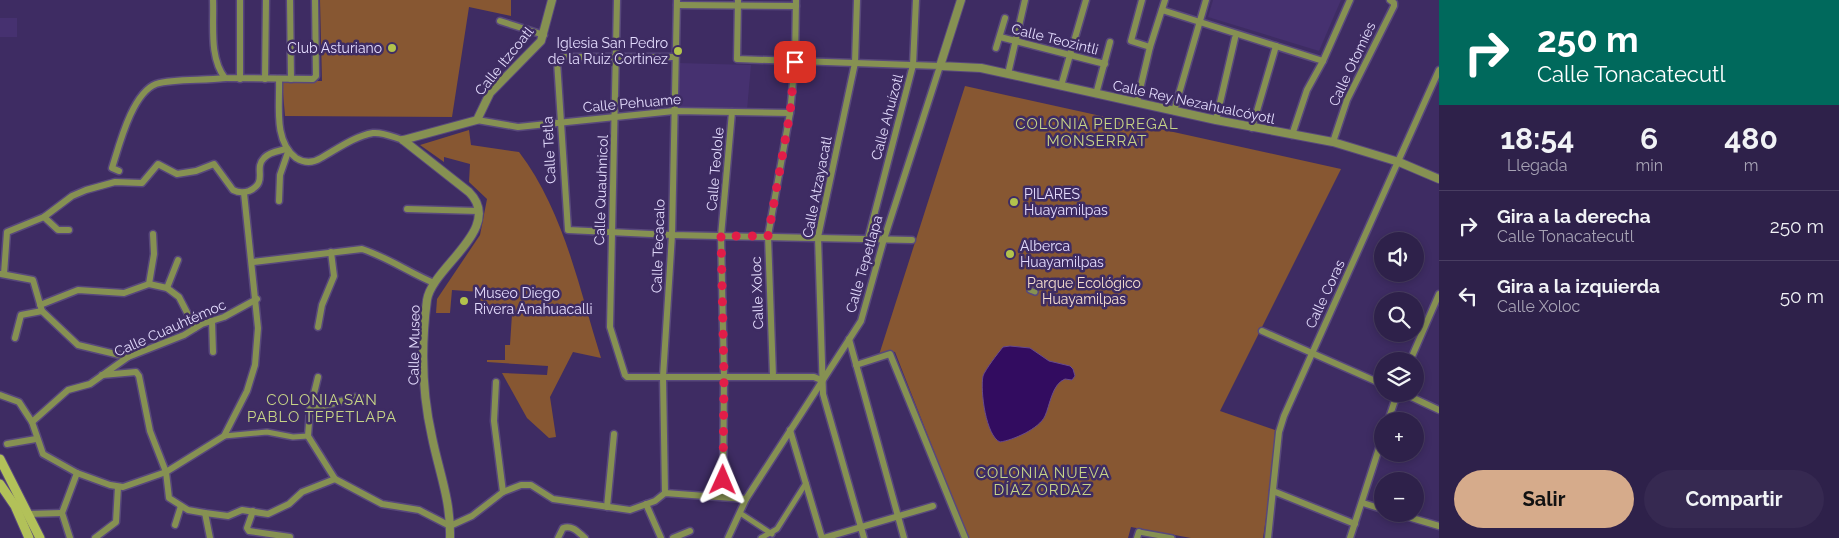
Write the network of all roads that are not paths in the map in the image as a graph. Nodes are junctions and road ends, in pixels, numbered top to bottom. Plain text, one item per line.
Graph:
1 (214, 0) edge
2 (240, 0) edge
3 (266, 0) edge
4 (290, 0) edge
5 (315, 0) edge
6 (552, 0) edge
7 (617, 0) edge
8 (857, 0) edge
9 (916, 0) edge
10 (961, 0) edge
11 (1026, 0) edge
12 (1086, 0) edge
13 (1142, 0) edge
14 (1165, 0) edge
15 (1206, 0) edge
16 (1350, 0) edge
17 (1390, 0) edge
18 (677, 3) edge
19 (737, 3) edge
20 (796, 3) edge
21 (1162, 10) junction
22 (1006, 18) dead end
23 (500, 21) dead end
24 (1198, 23) junction
25 (544, 35) junction
26 (1000, 37) junction
27 (1235, 38) dead end
28 (1016, 42) junction
29 (1110, 42) dead end
30 (1276, 46) junction
31 (1150, 47) junction
32 (996, 48) dead end
33 (1070, 56) junction
34 (616, 57) junction
35 (675, 57) junction
36 (1323, 61) junction
37 (795, 62) junction
38 (855, 63) junction
39 (1105, 64) junction
40 (913, 65) junction
41 (940, 66) junction
42 (1439, 70) edge
43 (1008, 74) junction
44 (226, 78) junction
45 (266, 78) junction
46 (240, 79) junction
47 (279, 79) junction
48 (291, 79) junction
49 (1061, 86) junction
50 (1096, 94) junction
51 (1136, 101) junction
52 (674, 111) junction
53 (1174, 111) junction
54 (732, 112) junction
55 (790, 113) junction
56 (615, 117) junction
57 (477, 120) junction
58 (1216, 120) junction
59 (560, 122) junction
60 (1252, 128) junction
61 (1292, 135) junction
62 (403, 140) junction
63 (1333, 142) junction
64 (287, 150) junction
65 (1399, 162) junction
66 (119, 171) dead end
67 (1439, 180) edge
68 (244, 193) junction
69 (279, 201) dead end
70 (406, 209) dead end
71 (478, 210) junction
72 (44, 217) junction
73 (69, 230) dead end
74 (612, 233) junction
75 (153, 234) dead end
76 (672, 235) junction
77 (721, 236) junction
78 (768, 236) junction
79 (818, 238) junction
80 (868, 239) junction
81 (884, 239) junction
82 (912, 240) dead end
83 (331, 252) junction
84 (178, 260) dead end
85 (253, 262) junction
86 (2, 274) edge
87 (434, 283) junction
88 (149, 284) junction
89 (167, 288) junction
90 (1439, 294) edge
91 (257, 299) junction
92 (41, 308) junction
93 (212, 321) junction
94 (318, 327) dead end
95 (195, 328) junction
96 (1262, 331) dead end
97 (15, 338) dead end
98 (849, 339) junction
99 (213, 352) dead end
100 (1414, 352) edge
101 (1312, 354) junction
102 (128, 357) junction
103 (856, 365) junction
104 (102, 375) junction
105 (724, 376) junction
106 (773, 376) junction
107 (663, 377) junction
108 (318, 378) dead end
109 (821, 380) junction
110 (1374, 381) edge
111 (496, 382) dead end
112 (0, 395) edge
113 (370, 400) dead end
114 (1422, 402) edge
115 (310, 410) junction
116 (1439, 410) edge
117 (32, 422) junction
118 (790, 430) junction
119 (614, 434) dead end
120 (224, 436) junction
121 (308, 436) junction
122 (36, 440) junction
123 (8, 444) dead end
124 (0, 459) edge
125 (1375, 462) edge
126 (166, 472) junction
127 (77, 473) junction
128 (335, 478) junction
129 (806, 483) junction
130 (0, 484) edge
131 (118, 487) junction
132 (0, 490) edge
133 (503, 492) junction
134 (1273, 492) junction
135 (664, 493) junction
136 (723, 497) junction
137 (746, 499) junction
138 (1363, 503) junction
139 (646, 504) junction
140 (181, 506) junction
141 (607, 506) junction
142 (933, 506) dead end
143 (1374, 506) edge
144 (252, 511) junction
145 (205, 513) junction
146 (28, 514) junction
147 (62, 514) junction
148 (740, 514) junction
149 (898, 516) junction
150 (1424, 522) edge
151 (1355, 524) junction
152 (176, 525) dead end
153 (450, 526) junction
154 (860, 526) junction
155 (1439, 526) edge
156 (690, 531) dead end
157 (772, 534) junction
158 (1138, 535) edge
159 (271, 536) edge
160 (290, 537) edge
161 (25, 538) edge
162 (29, 538) edge
163 (40, 538) edge
164 (70, 538) edge
165 (95, 538) edge
166 (210, 538) edge
167 (450, 538) edge
168 (558, 538) edge
169 (585, 538) edge
170 (661, 538) edge
171 (677, 538) edge
172 (728, 538) edge
173 (761, 538) edge
174 (823, 538) edge
175 (864, 538) edge
176 (904, 538) edge
177 (965, 538) edge
178 (1172, 538) edge
179 (1268, 538) edge
180 (1350, 538) edge

1 - 44 street
2 - 46 street
3 - 45 street
4 - 48 street
5 - 48 street
6 - 25 street, Calle Itzcoatl
7 - 34 street, Calle Quauhnicol
8 - 38 street, Calle Atzayacatl
9 - 40 street, Calle Ahuízotl
10 - 41 street, Calle Tepetlapa
11 - 28 street
12 - 33 street
13 - 31 street
14 - 21 street
15 - 24 street
16 - 36 street
17 - 63 street, Calle Otomíes
18 - 19 street
18 - 35 street, Calle Tecacalo
19 - 20 street
19 - 37 street
20 - 37 street, Calle Xoloc
21 - 24 street
21 - 31 street
22 - 26 street
23 - 25 street
24 - 30 street
24 - 53 street
25 - 57 street, Calle Itzcoatl
26 - 28 street, Calle Teozintli
26 - 32 street
27 - 58 street
28 - 33 street, Calle Teozintli
28 - 43 street
29 - 39 street
30 - 36 street
30 - 60 street
31 - 51 street
33 - 39 street, Calle Teozintli
33 - 49 street
34 - 35 street
34 - 56 street, Calle Quauhnicol
34 - 59 street, Calle Tetla
35 - 52 street, Calle Tecacalo
36 - 61 street
37 - 38 street
37 - 55 street, Calle Xoloc
38 - 40 street
38 - 79 street, Calle Atzayacatl
39 - 50 street
40 - 41 street
40 - 80 street, Calle Ahuízotl
41 - 43 street, Calle Rey Nezahualcóyotl
41 - 81 street, Calle Tepetlapa
42 - 65 street, Calle Coras
43 - 49 street, Calle Rey Nezahualcóyotl
44 - 46 street
44 - 66 street
45 - 46 street
45 - 47 street
47 - 48 street
47 - 64 street
49 - 50 street, Calle Rey Nezahualcóyotl
50 - 51 street, Calle Rey Nezahualcóyotl
51 - 53 street, Calle Rey Nezahualcóyotl
52 - 54 street, Calle Pehuame
52 - 56 street, Calle Pehuame
52 - 76 street, Calle Tecacalo
53 - 58 street, Calle Rey Nezahualcóyotl
54 - 55 street, Calle Pehuame
54 - 77 street, Calle Teolole
55 - 78 street, Calle Xoloc
56 - 59 street, Calle Pehuame
56 - 74 street, Calle Quauhnicol
57 - 59 street, Calle Pehuame
57 - 62 street
58 - 60 street, Calle Rey Nezahualcóyotl
59 - 74 street, Calle Tetla
60 - 61 street, Calle Rey Nezahualcóyotl
61 - 63 street, Calle Rey Nezahualcóyotl
62 - 64 street
62 - 71 street
63 - 65 street, Calle Rey Nezahualcóyotl
64 - 68 street
64 - 69 street
65 - 67 street, Calle Rey Nezahualcóyotl
65 - 101 street, Calle Coras
68 - 72 street
68 - 85 street
70 - 71 street
71 - 87 street, Calle Museo
72 - 73 street
72 - 86 street
74 - 76 street
74 - 107 street, Calle Quauhnicol
75 - 88 street
76 - 77 street
76 - 107 street, Calle Tecacalo
77 - 78 street
77 - 105 street, Calle Teolole
78 - 79 street
78 - 106 street, Calle Xoloc
79 - 80 street
79 - 109 street, Calle Atzayacatl
80 - 81 street
81 - 82 street
81 - 98 street, Calle Tepetlapa
83 - 85 street
83 - 87 street
83 - 94 street
84 - 89 street
85 - 91 street
86 - 92 street
87 - 153 street, Calle Museo
88 - 89 street
88 - 92 street
89 - 95 street
90 - 100 street
91 - 93 street, Calle Cuauhtémoc
91 - 120 street
92 - 97 street
92 - 102 street
93 - 95 street, Calle Cuauhtémoc
93 - 99 street
95 - 102 street, Calle Cuauhtémoc
96 - 101 street
98 - 103 street
98 - 109 street, Calle Tepetlapa
101 - 110 street
101 - 134 street, Calle Coras
102 - 104 street, Calle Cuauhtémoc
103 - 149 street
103 - 177 street
104 - 117 street, Calle Cuauhtémoc
104 - 126 street
105 - 106 street
105 - 107 street
105 - 136 street, Calle Teolole
106 - 109 street
107 - 135 street, Calle Tecacalo
108 - 115 street
109 - 118 street, Calle Tepetlapa
109 - 154 street, Calle Atzayacatl
111 - 133 street
112 - 117 street
113 - 115 street
114 - 116 street
115 - 121 street
117 - 122 street
118 - 129 street
118 - 137 street, Calle Tepetlapa
119 - 141 street
120 - 121 street
120 - 126 street
121 - 128 street
122 - 123 street
122 - 127 street
124 - 146 main road
125 - 138 street
126 - 131 street
126 - 140 street
127 - 131 street
127 - 147 street
128 - 144 street
128 - 153 street
129 - 157 street
129 - 174 street
130 - 162 main road
131 - 165 street
132 - 161 main road
133 - 141 street
133 - 153 street
134 - 151 street
134 - 179 street, Calle Coras
135 - 136 street
135 - 139 street
136 - 137 street
137 - 148 street, Calle Tepetlapa
138 - 143 street
138 - 151 street
139 - 141 street
139 - 170 street
140 - 145 street
140 - 152 street
142 - 149 street
144 - 145 street
144 - 159 street
145 - 166 street
146 - 147 street
146 - 163 main road
147 - 164 street
148 - 157 street
148 - 172 street, Calle Tepetlapa
149 - 154 street
149 - 176 street
150 - 155 street
151 - 180 street
153 - 167 street, Calle Museo
154 - 174 street
154 - 175 street, Calle Atzayacatl
156 - 171 street
157 - 173 street
158 - 178 street
159 - 160 street
168 - 169 street

